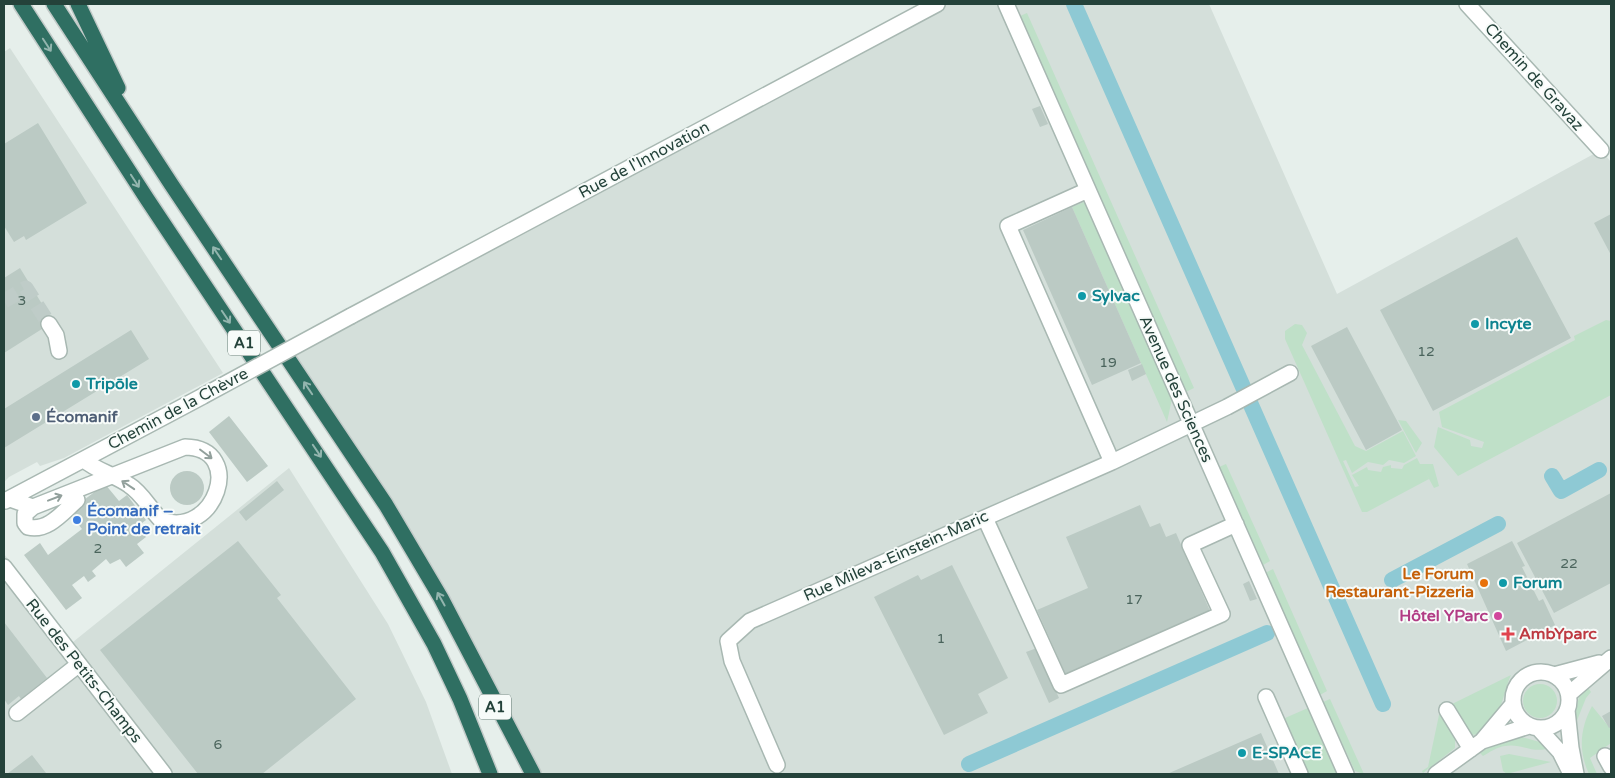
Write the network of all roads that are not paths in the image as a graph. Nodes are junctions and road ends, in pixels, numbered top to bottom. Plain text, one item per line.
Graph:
1 (21, 4) edge
2 (54, 4) edge
3 (78, 4) edge
4 (937, 4) edge
5 (1006, 4) edge
6 (1467, 4) edge
7 (144, 144) junction
8 (1601, 150) dead end
9 (1088, 190) junction
10 (351, 316) joint
11 (49, 324) tunnel mouth
12 (59, 351) dead end
13 (1283, 376) dead end
14 (1192, 424) junction
15 (84, 460) junction
16 (1112, 462) junction
17 (112, 476) junction
18 (7, 500) edge
19 (77, 500) dead end
20 (33, 507) junction
21 (985, 518) junction
22 (1236, 524) junction
23 (4, 568) edge
24 (464, 642) junction
25 (1608, 660) edge
26 (78, 665) junction
27 (1554, 675) junction
28 (455, 688) junction
29 (1569, 694) junction
30 (1266, 697) dead end
31 (1513, 704) junction
32 (1447, 710) dead end
33 (1567, 710) junction
34 (17, 712) dead end
35 (1534, 727) junction
36 (1477, 745) junction
37 (777, 765) dead end
38 (164, 774) edge
39 (480, 774) edge
40 (490, 774) edge
41 (522, 774) edge
42 (533, 774) edge
43 (1300, 774) edge
44 (1346, 774) edge
45 (1436, 774) edge
46 (1571, 774) edge
47 (1576, 774) edge

1 -> 28 highway, A1
2 - 7 highway, A1
3 - 7 highway
4 - 10 street, Rue de l'Innovation
5 - 9 street, Avenue des Sciences
6 - 8 street, Chemin de Gravaz
24 -> 7 highway, A1
9 - 14 street, Avenue des Sciences
9 - 16 street
10 - 15 street, Chemin de la Chèvre, bridge
11 - 12 street
13 - 14 street, Rue Mileva-Einstein-Maric
14 - 16 street, Rue Mileva-Einstein-Maric
14 - 22 street, Avenue des Sciences
15 - 17 street
15 - 18 street, Chemin de la Chèvre
16 - 21 street, Rue Mileva-Einstein-Maric
17 -> 17 street
20 -> 17 street
18 - 20 street
19 - 20 street
21 - 22 street
21 - 37 street, Rue Mileva-Einstein-Maric
22 - 44 street, Avenue des Sciences
23 - 26 street, Rue des Petits-Champs
24 - 41 highway, A1
24 - 42 highway
25 - 27 street
25 - 29 street
26 - 34 street
26 - 38 street, Rue des Petits-Champs
27 - 29 street
27 - 31 street
28 - 39 highway
28 - 40 highway, A1
29 - 33 street
30 - 43 street
31 - 35 street
31 - 36 street
32 - 36 street
33 - 35 street
33 - 47 street
35 - 36 street
35 - 46 street
36 - 45 street

